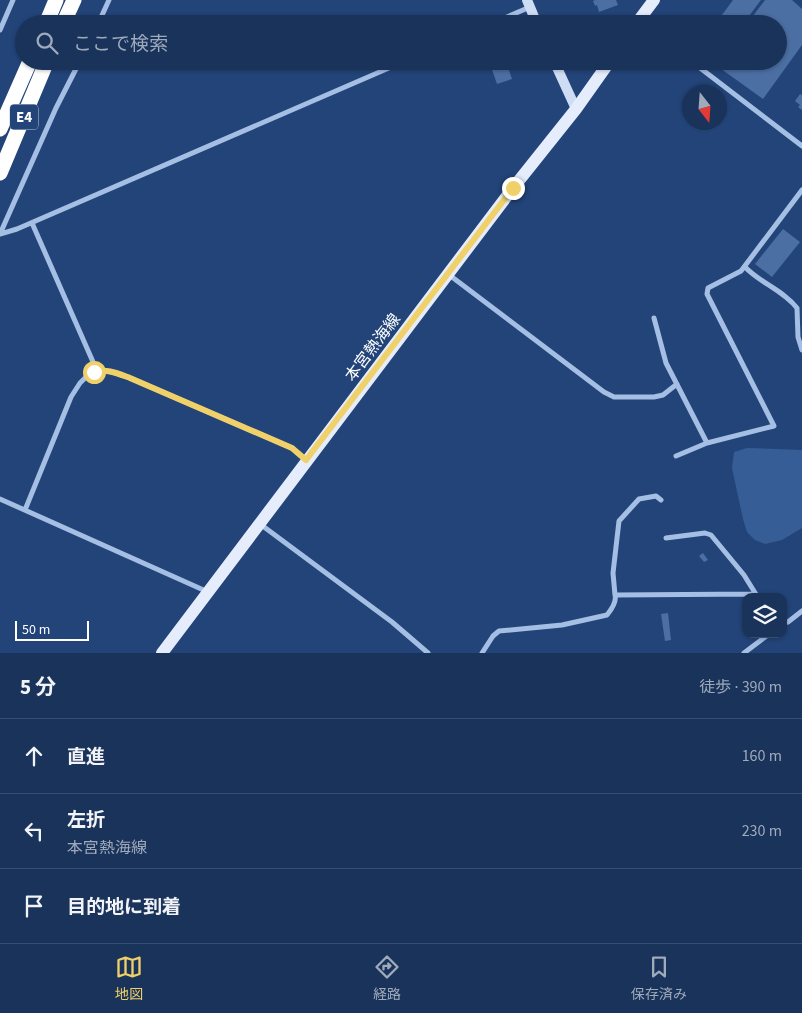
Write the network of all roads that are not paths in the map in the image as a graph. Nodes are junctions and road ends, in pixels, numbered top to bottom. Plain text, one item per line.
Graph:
1 (13, 0) edge
2 (56, 0) edge
3 (74, 0) edge
4 (109, 0) edge
5 (654, 0) edge
6 (528, 4) edge
7 (50, 15) edge
8 (68, 15) edge
9 (102, 15) edge
10 (508, 15) edge
11 (644, 15) edge
12 (0, 30) edge
13 (26, 70) edge
14 (44, 70) edge
15 (75, 70) edge
16 (384, 70) edge
17 (558, 70) edge
18 (604, 70) edge
19 (704, 70) edge
20 (576, 109) junction
21 (0, 130) edge
22 (802, 146) edge
23 (0, 173) edge
24 (802, 190) edge
25 (32, 223) junction
26 (0, 234) edge
27 (745, 267) junction
28 (448, 274) junction
29 (654, 318) dead end
30 (802, 350) edge
31 (97, 371) junction
32 (677, 384) junction
33 (707, 443) junction
34 (676, 456) dead end
35 (306, 460) junction
36 (0, 499) edge
37 (661, 500) dead end
38 (25, 510) junction
39 (260, 524) junction
40 (666, 538) dead end
41 (208, 592) junction
42 (755, 593) edge
43 (615, 595) junction
44 (742, 595) edge
45 (802, 612) edge
46 (787, 621) edge
47 (764, 638) edge
48 (162, 653) edge
49 (428, 653) edge
50 (482, 653) edge
51 (744, 653) edge

1 - 12 street
2 - 7 highway
3 - 8 highway
4 - 9 street
5 - 11 main road
6 - 10 street
13 - 21 highway, E4
14 - 23 highway, E4
15 - 26 street
16 - 25 street
17 - 20 main road
18 - 20 main road, 本宮熱海線
19 - 22 street
20 - 28 main road, 本宮熱海線
24 - 27 street
25 - 26 street
25 - 31 street
27 - 30 street
27 - 33 street
28 - 32 street
28 - 35 main road, 本宮熱海線
29 - 32 street
31 - 35 street
31 - 38 street
32 - 33 street
33 - 34 street
35 - 39 main road, 本宮熱海線
36 - 38 street
37 - 43 street
38 - 41 street
39 - 41 main road, 本宮熱海線
39 - 49 street
40 - 42 street
41 - 48 main road, 本宮熱海線
43 - 44 street
43 - 50 street
45 - 46 street
47 - 51 street

